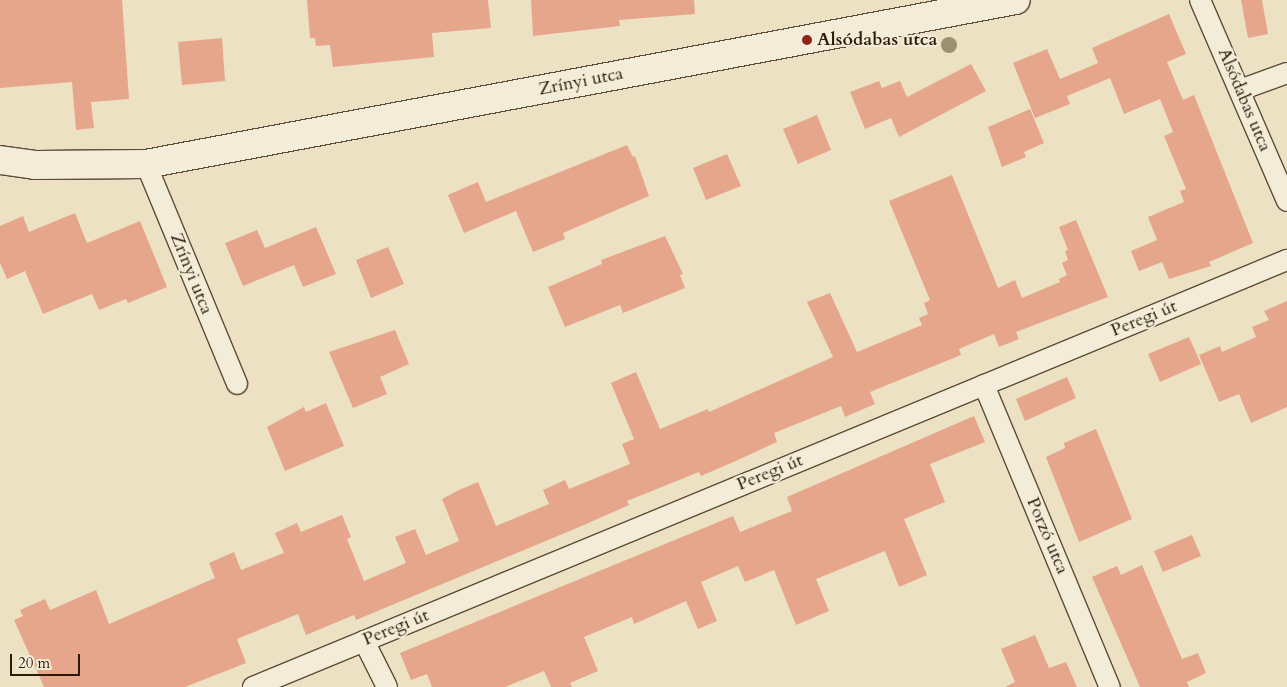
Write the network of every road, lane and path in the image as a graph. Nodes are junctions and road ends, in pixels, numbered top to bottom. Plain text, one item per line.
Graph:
1 (1016, 0) edge
2 (1200, 0) edge
3 (969, 4) edge
4 (1287, 73) edge
5 (1240, 90) junction
6 (0, 160) edge
7 (146, 164) junction
8 (1287, 201) edge
9 (1287, 260) edge
10 (237, 384) dead end
11 (984, 385) junction
12 (364, 642) junction
13 (253, 687) edge
14 (387, 687) edge
15 (1110, 687) edge

1 - 3 main road, Zrínyi utca
2 - 5 street, Alsódabas utca
3 - 7 main road, Zrínyi utca
4 - 5 street
5 - 8 street, Alsódabas utca
6 - 7 main road, Zrínyi utca
7 - 10 street, Zrínyi utca
9 - 11 street, Peregi út
11 - 12 street, Peregi út
11 - 15 street, Porzó utca
12 - 13 street, Peregi út
12 - 14 street

